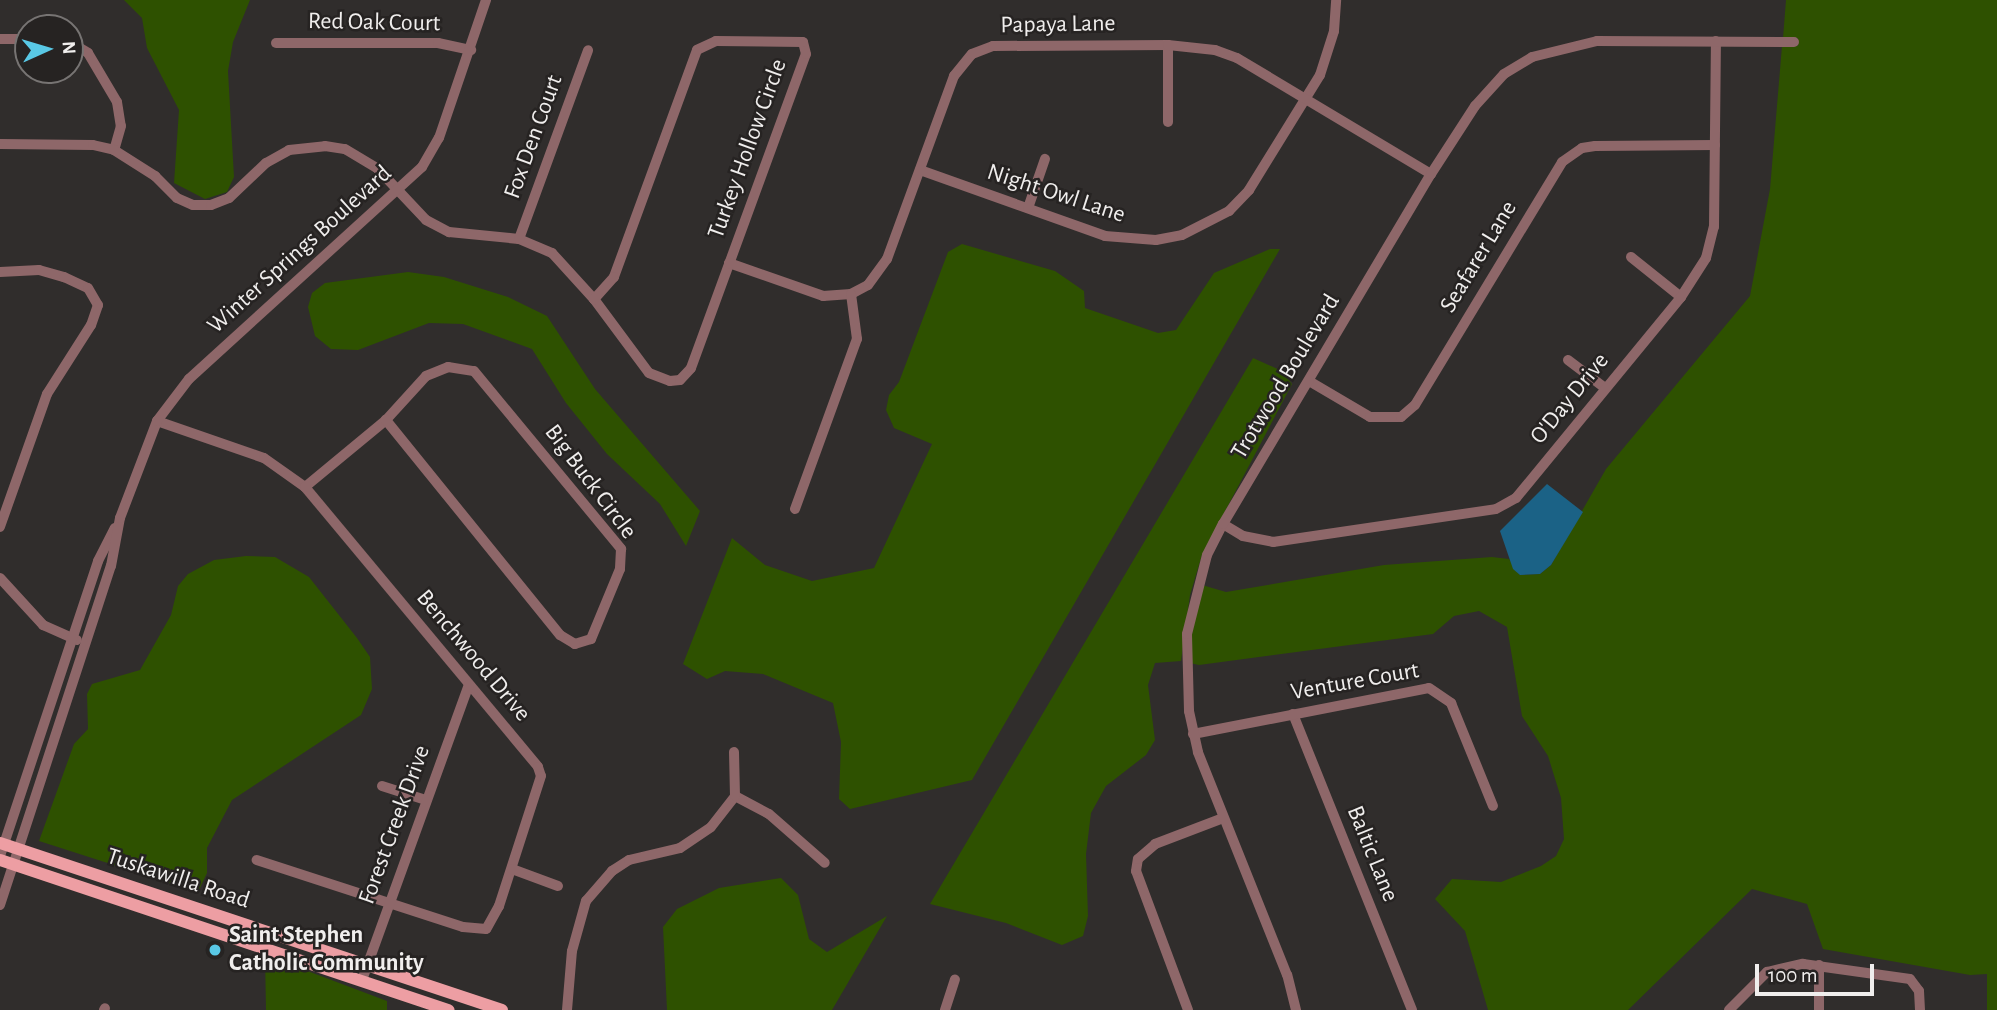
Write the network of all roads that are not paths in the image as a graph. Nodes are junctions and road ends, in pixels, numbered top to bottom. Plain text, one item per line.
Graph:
1 (486, 0) edge
2 (1336, 0) edge
3 (1716, 41) junction
4 (1794, 42) dead end
5 (276, 43) dead end
6 (1168, 45) junction
7 (84, 50) edge
8 (471, 50) junction
9 (588, 50) dead end
10 (1305, 99) junction
11 (1168, 122) dead end
12 (0, 144) edge
13 (1715, 145) junction
14 (114, 150) junction
15 (1045, 159) dead end
16 (919, 170) junction
17 (1431, 174) junction
18 (396, 191) junction
19 (1028, 208) junction
20 (519, 239) junction
21 (1631, 257) dead end
22 (729, 263) junction
23 (0, 272) edge
24 (851, 294) junction
25 (1681, 297) junction
26 (594, 299) junction
27 (1568, 360) dead end
28 (1309, 381) junction
29 (1605, 388) junction
30 (386, 420) junction
31 (157, 421) junction
32 (305, 487) junction
33 (795, 509) dead end
34 (120, 518) junction
35 (1223, 524) junction
36 (0, 527) edge
37 (0, 578) edge
38 (72, 638) junction
39 (85, 642) junction
40 (470, 684) junction
41 (1293, 714) junction
42 (1193, 734) junction
43 (734, 752) dead end
44 (382, 786) dead end
45 (734, 796) junction
46 (426, 800) junction
47 (1493, 806) dead end
48 (1223, 818) junction
49 (18, 849) junction
50 (1, 851) edge
51 (257, 860) dead end
52 (825, 863) dead end
53 (14, 865) junction
54 (512, 869) junction
55 (558, 886) dead end
56 (389, 903) junction
57 (0, 905) edge
58 (1819, 965) junction
59 (367, 966) junction
60 (362, 980) junction
61 (955, 980) dead end
62 (449, 1010) edge
63 (502, 1010) edge
64 (567, 1010) edge
65 (945, 1010) edge
66 (1188, 1010) edge
67 (1296, 1010) edge
68 (1412, 1010) edge
69 (1729, 1010) edge
70 (1819, 1010) edge
71 (1920, 1010) edge

1 - 8 street, Winter Springs Boulevard
2 - 10 street, Night Owl Lane
3 - 4 street, Trotwood Boulevard
3 - 13 street, O'Day Drive
3 - 17 street, Trotwood Boulevard
5 - 8 street, Red Oak Court
6 - 10 street, Papaya Lane
6 - 11 street
6 - 16 street, Papaya Lane
7 - 14 street
8 - 18 street, Winter Springs Boulevard
9 - 20 street, Fox Den Court
10 - 17 street, Papaya Lane
10 - 19 street, Night Owl Lane
12 - 14 street
13 - 25 street, O'Day Drive
13 - 28 street, Seafarer Lane
14 - 18 street
15 - 19 street
16 - 19 street, Night Owl Lane
16 - 24 street, Papaya Lane
17 - 28 street, Trotwood Boulevard
18 - 20 street
18 - 31 street, Winter Springs Boulevard
20 - 26 street
21 - 25 street
22 - 24 street
22 - 26 street, Turkey Hollow Circle
22 - 26 street, Turkey Hollow Circle
23 - 36 street
24 - 33 street
25 - 29 street, O'Day Drive
27 - 29 street
28 - 35 street, Trotwood Boulevard
29 - 35 street, O'Day Drive
30 - 30 street, Big Buck Circle
30 - 32 street, Big Buck Circle
31 - 32 street, Benchwood Drive
31 - 34 street, Winter Springs Boulevard
32 - 40 street, Benchwood Drive
34 - 38 street, Winter Springs Boulevard
34 - 39 street, Winter Springs Boulevard
35 - 42 street, Trotwood Boulevard
37 - 38 street
38 - 39 street
38 - 50 street, Winter Springs Boulevard
39 - 49 street, Winter Springs Boulevard
40 - 46 street, Forest Creek Drive
40 - 54 street, Benchwood Drive
41 - 42 street, Venture Court
41 - 47 street, Venture Court
41 - 68 street, Baltic Lane
42 - 48 street, Trotwood Boulevard
43 - 45 street
44 - 46 street
45 - 52 street
45 - 64 street
46 - 56 street, Forest Creek Drive
48 - 66 street
48 - 67 street, Trotwood Boulevard
49 - 50 main road, Tuskawilla Road
49 - 53 street, Winter Springs Boulevard
49 - 59 main road, Tuskawilla Road
50 - 53 main road, Tuskawilla Road
51 - 56 street
53 - 57 street, Winter Springs Boulevard
53 - 60 main road, Tuskawilla Road
54 - 55 street
54 - 56 street, Benchwood Drive
56 - 59 street, Forest Creek Drive
58 - 69 street
58 - 70 street
58 - 71 street
59 - 60 street, Forest Creek Drive
59 - 63 main road, Tuskawilla Road
60 - 62 main road, Tuskawilla Road
61 - 65 street

